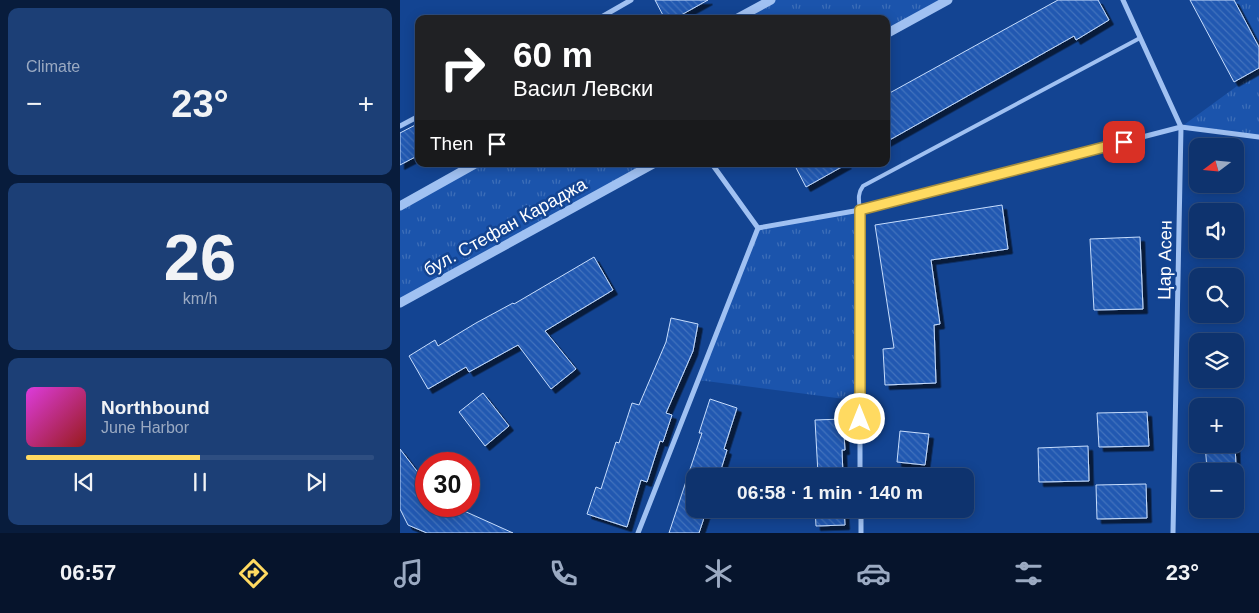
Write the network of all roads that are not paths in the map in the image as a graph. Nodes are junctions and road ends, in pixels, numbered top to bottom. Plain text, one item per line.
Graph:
1 (631, 0) edge
2 (771, 0) edge
3 (948, 0) edge
4 (1122, 0) edge
5 (605, 15) edge
6 (743, 15) edge
7 (890, 32) edge
8 (1140, 38) junction
9 (415, 118) edge
10 (400, 126) edge
11 (1181, 127) junction
12 (1259, 137) edge
13 (469, 167) edge
14 (648, 167) edge
15 (714, 167) edge
16 (400, 206) edge
17 (860, 210) junction
18 (758, 228) junction
19 (400, 303) edge
20 (860, 468) edge
21 (860, 518) edge
22 (638, 533) edge
23 (860, 533) edge
24 (1173, 533) edge

1 - 5 street
2 - 6 street
3 - 7 street
4 - 8 street, Цар Асен
8 - 11 street, Цар Асен
8 - 17 lane
9 - 10 street
11 - 12 street
11 - 17 street
11 - 24 street, Цар Асен
13 - 16 street
14 - 19 street, бул. Стефан Караджа
15 - 18 street
17 - 18 street
17 - 20 street
18 - 22 street
21 - 23 street

